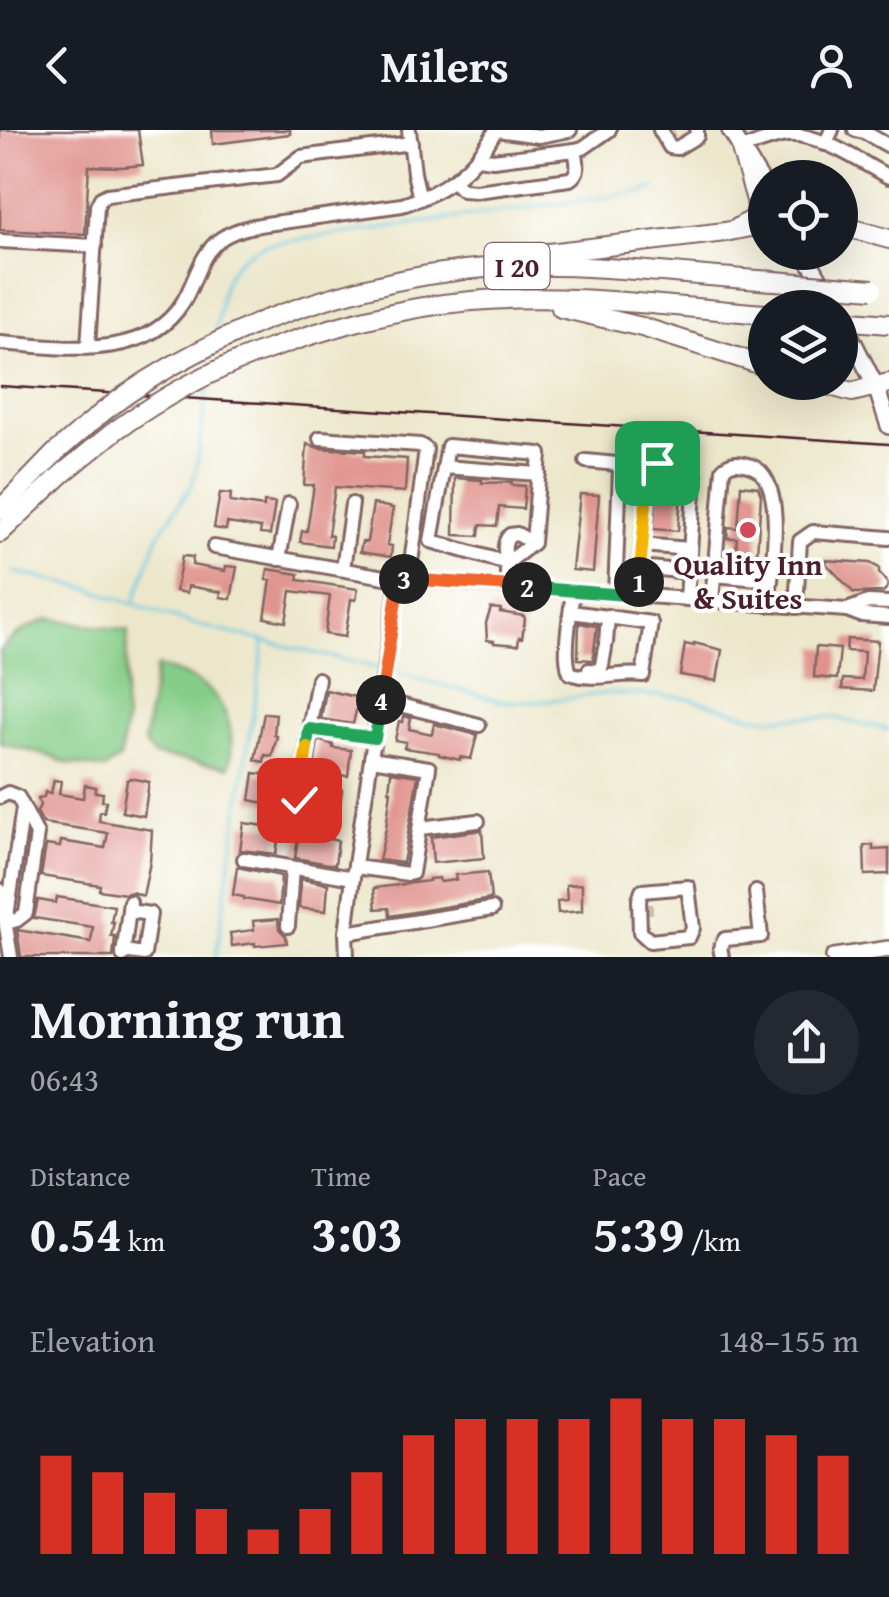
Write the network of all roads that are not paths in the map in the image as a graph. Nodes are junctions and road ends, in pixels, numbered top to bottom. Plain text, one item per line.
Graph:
1 (496, 130) edge
2 (570, 130) edge
3 (609, 130) edge
4 (696, 130) edge
5 (730, 130) edge
6 (832, 130) edge
7 (856, 130) edge
8 (884, 130) edge
9 (664, 133) edge
10 (410, 136) edge
11 (825, 144) junction
12 (889, 144) edge
13 (741, 149) junction
14 (575, 150) junction
15 (477, 158) junction
16 (748, 160) edge
17 (889, 177) edge
18 (453, 182) junction
19 (420, 199) junction
20 (748, 227) edge
21 (858, 230) edge
22 (724, 232) junction
23 (889, 239) edge
24 (0, 241) edge
25 (96, 246) junction
26 (416, 277) junction
27 (881, 290) edge
28 (506, 300) junction
29 (748, 313) edge
30 (858, 320) edge
31 (889, 324) edge
32 (0, 342) edge
33 (858, 346) edge
34 (88, 347) junction
35 (748, 361) edge
36 (882, 385) edge
37 (889, 426) edge
38 (320, 438) dead end
39 (586, 461) dead end
40 (444, 468) junction
41 (539, 474) junction
42 (289, 504) dead end
43 (352, 504) dead end
44 (0, 510) edge
45 (0, 534) edge
46 (888, 540) edge
47 (532, 543) junction
48 (642, 545) junction
49 (214, 547) dead end
50 (690, 550) junction
51 (279, 558) junction
52 (506, 563) junction
53 (640, 568) junction
54 (342, 570) junction
55 (688, 572) junction
56 (714, 575) junction
57 (406, 579) junction
58 (771, 580) junction
59 (507, 586) junction
60 (573, 590) junction
61 (615, 594) junction
62 (637, 596) junction
63 (655, 597) junction
64 (686, 599) junction
65 (712, 601) junction
66 (889, 604) edge
67 (768, 605) junction
68 (796, 607) junction
69 (848, 610) junction
70 (571, 612) junction
71 (608, 616) junction
72 (889, 617) edge
73 (651, 623) junction
74 (568, 645) junction
75 (318, 679) dead end
76 (380, 700) junction
77 (478, 725) dead end
78 (309, 729) junction
79 (375, 738) junction
80 (372, 758) junction
81 (0, 797) edge
82 (299, 800) dead end
83 (478, 820) dead end
84 (420, 828) junction
85 (244, 859) dead end
86 (292, 868) junction
87 (354, 872) junction
88 (0, 890) edge
89 (756, 892) dead end
90 (492, 909) dead end
91 (6, 922) junction
92 (288, 926) dead end
93 (346, 933) junction
94 (669, 940) junction
95 (889, 949) edge
96 (123, 954) edge
97 (11, 957) edge
98 (347, 957) edge
99 (670, 957) edge
100 (722, 957) edge
101 (834, 957) edge

1 - 2 street
1 - 15 street
3 - 14 street
4 - 9 street
5 - 13 main road
6 - 11 street
7 - 12 street
8 - 12 street
10 - 19 street
10 - 25 street
11 - 13 street
11 - 17 street
13 - 16 main road
13 - 22 highway
14 - 15 street
14 - 18 street
15 - 18 street
18 - 19 street
19 - 34 street
20 - 22 highway
21 - 23 highway
22 - 26 highway
24 - 25 street
25 - 34 street
26 - 27 highway, I 20, bridge
26 - 44 highway, I 20, bridge
28 - 29 highway, I 20
28 - 35 highway
28 - 45 highway, I 20, bridge
30 - 31 highway, bridge
32 - 34 street
33 - 36 main road
36 - 37 main road
38 - 57 street
39 - 61 street
40 - 41 street
40 - 41 street
40 - 52 street
41 - 47 street
42 - 51 street
43 - 54 street
46 - 68 street
47 - 52 street
47 - 52 street
48 - 50 street
48 - 50 street
48 - 53 street
49 - 51 street
50 - 55 street
51 - 54 street
52 - 59 street
53 - 55 street
53 - 62 street
54 - 57 street
55 - 64 street
56 - 58 street
56 - 58 street
56 - 65 street
57 - 59 street
57 - 76 street
58 - 67 street
59 - 60 street
60 - 61 street
60 - 70 street
61 - 62 street
62 - 63 street
63 - 64 street
63 - 73 street
64 - 65 street
65 - 67 street
66 - 69 street
67 - 68 street
68 - 69 street
69 - 72 street
70 - 71 street
70 - 74 street
71 - 73 street
71 - 74 street
73 - 74 street
75 - 78 street
76 - 77 street
76 - 79 street
78 - 79 street
78 - 82 street
79 - 80 street
80 - 84 street
80 - 87 street
81 - 91 street
83 - 84 street
84 - 87 street
85 - 86 street
86 - 87 street
86 - 92 street
87 - 93 street
88 - 91 street
89 - 100 street
90 - 93 street
91 - 97 street
93 - 98 street
94 - 94 street
94 - 99 street
95 - 101 main road
96 - 96 street

